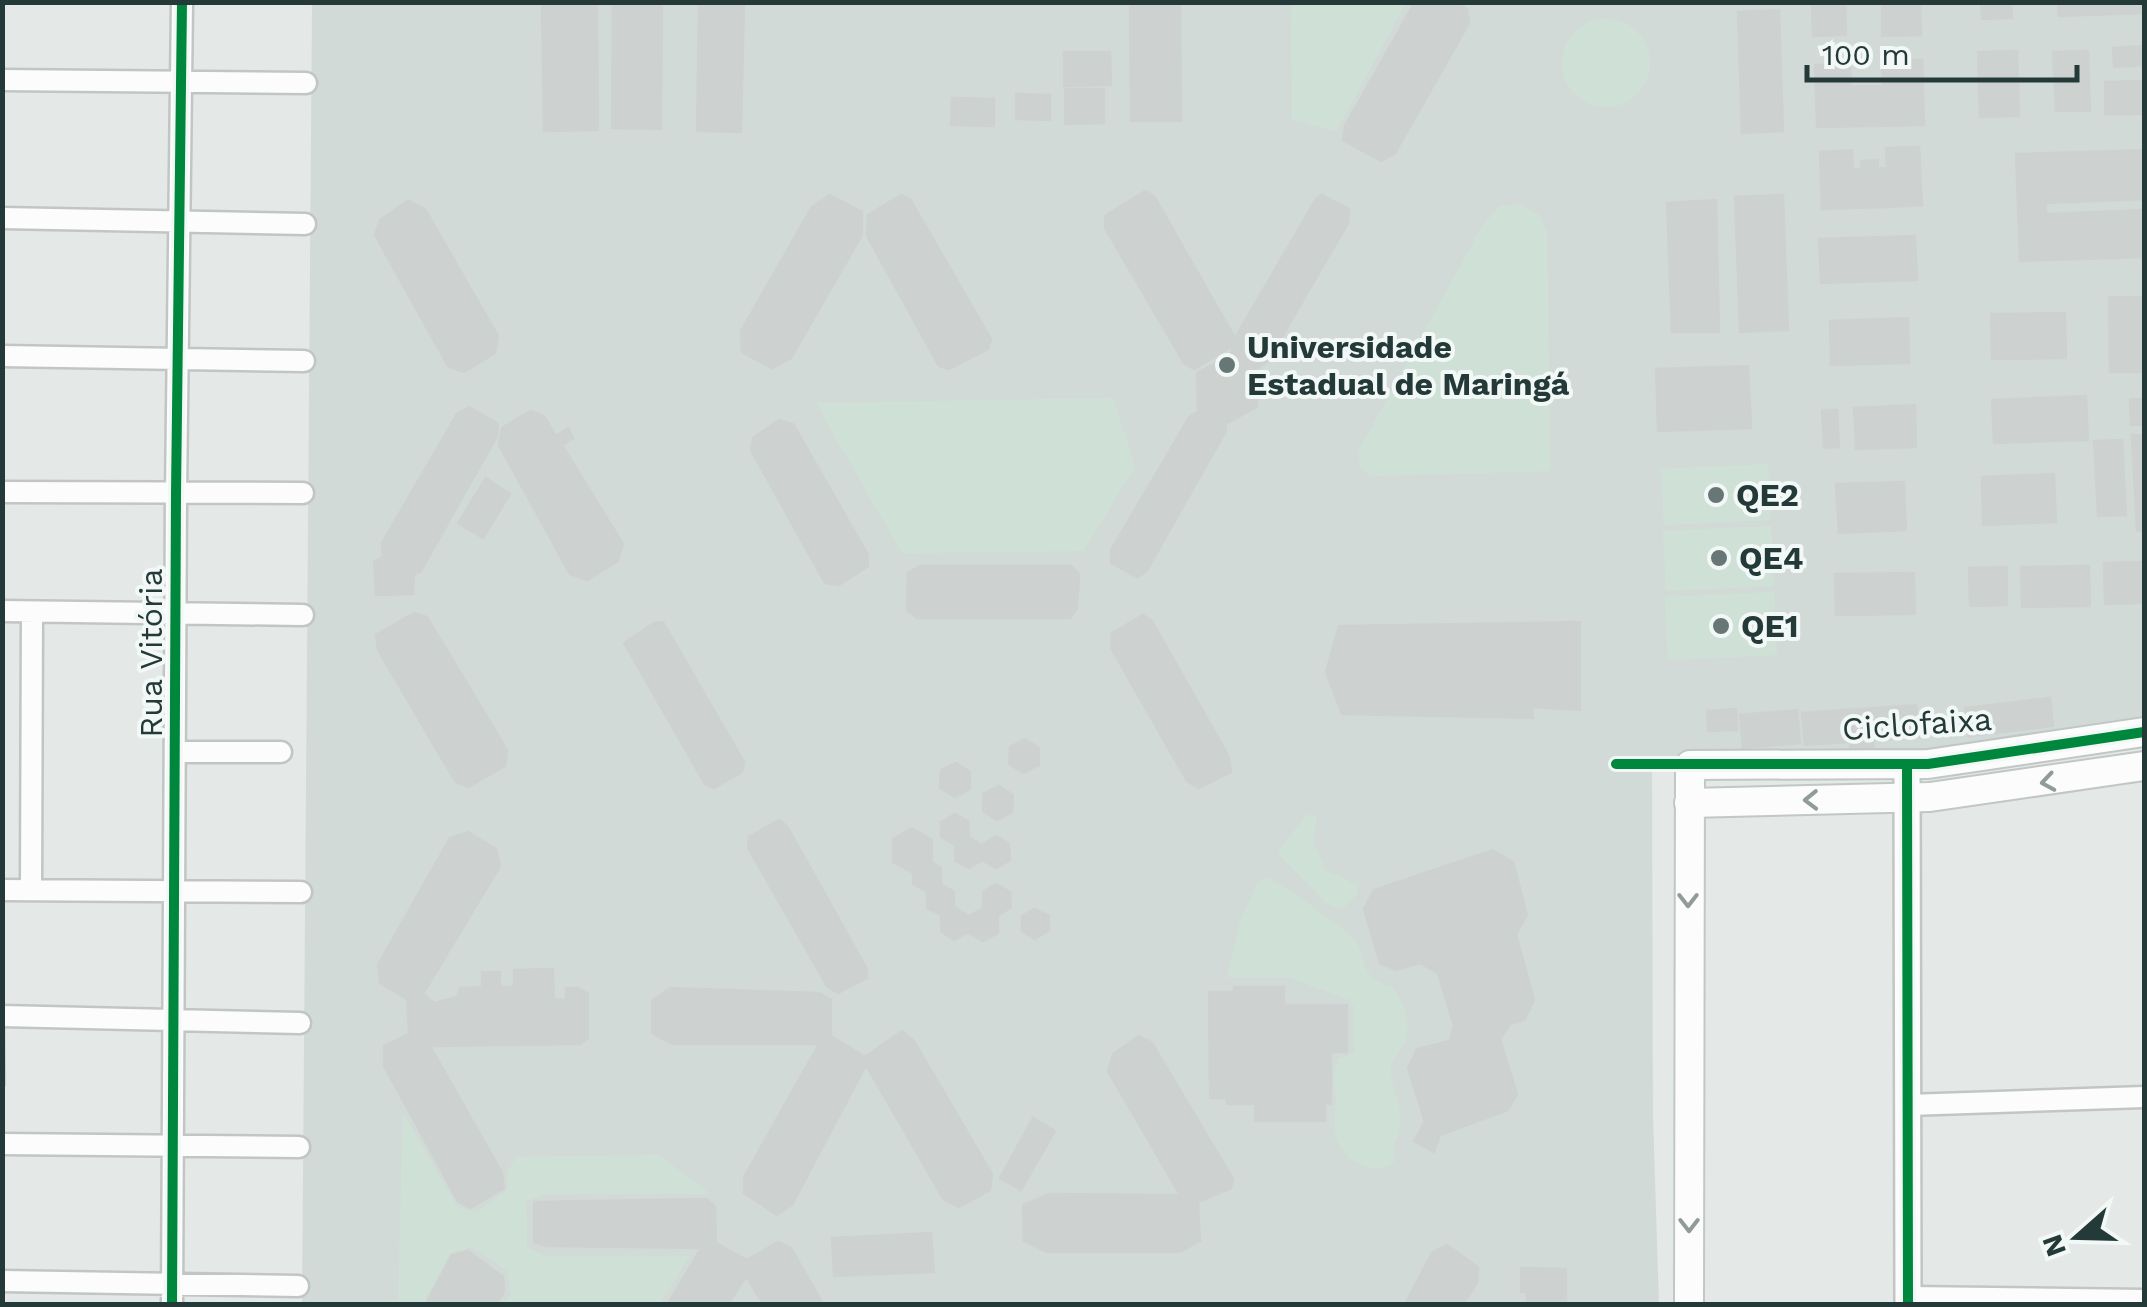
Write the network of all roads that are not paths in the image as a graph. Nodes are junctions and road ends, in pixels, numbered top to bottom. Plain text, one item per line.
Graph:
1 (182, 2) edge
2 (2, 80) edge
3 (180, 82) junction
4 (306, 83) dead end
5 (2, 218) edge
6 (179, 222) junction
7 (305, 224) dead end
8 (2, 356) edge
9 (177, 359) junction
10 (304, 360) dead end
11 (2, 492) edge
12 (176, 494) junction
13 (303, 494) dead end
14 (2, 611) edge
15 (32, 612) junction
16 (176, 614) junction
17 (302, 614) dead end
18 (2144, 732) edge
19 (2064, 746) junction
20 (176, 752) junction
21 (281, 752) dead end
22 (1908, 764) junction
23 (2133, 768) edge
24 (1908, 798) junction
25 (1689, 802) junction
26 (2, 890) edge
27 (32, 890) junction
28 (175, 891) junction
29 (301, 892) dead end
30 (2, 1016) edge
31 (174, 1020) junction
32 (300, 1023) dead end
33 (2144, 1097) edge
34 (1908, 1105) junction
35 (2, 1144) edge
36 (173, 1146) junction
37 (299, 1147) dead end
38 (2, 1281) edge
39 (298, 1286) dead end
40 (172, 1294) edge
41 (2144, 1300) edge
42 (1908, 1301) edge
43 (1690, 1304) edge

1 - 3 street, Rua Vitória
2 - 3 street
3 - 4 street
3 - 6 street, Rua Vitória
5 - 6 street
6 - 7 street
6 - 9 street, Rua Vitória
8 - 9 street
9 - 10 street
9 - 12 street, Rua Vitória
11 - 12 street
12 - 13 street
12 - 16 street, Rua Vitória
14 - 15 street
15 - 16 street
15 - 27 street
16 - 17 street
16 - 20 street, Rua Vitória
18 - 19 main road
19 - 22 main road
19 - 23 main road
20 - 21 street
20 - 28 street, Rua Vitória
22 - 24 street
22 - 25 main road
23 -> 24 main road
24 -> 25 main road
24 - 34 street
25 -> 43 main road
26 - 27 street
27 - 28 street
28 - 29 street
28 - 31 street, Rua Vitória
30 - 31 street
31 - 32 street
31 - 36 street, Rua Vitória
33 - 34 street
34 - 42 street
35 - 36 street
36 - 37 street
36 - 40 street, Rua Vitória
38 - 40 street
39 - 40 street
41 - 42 street

